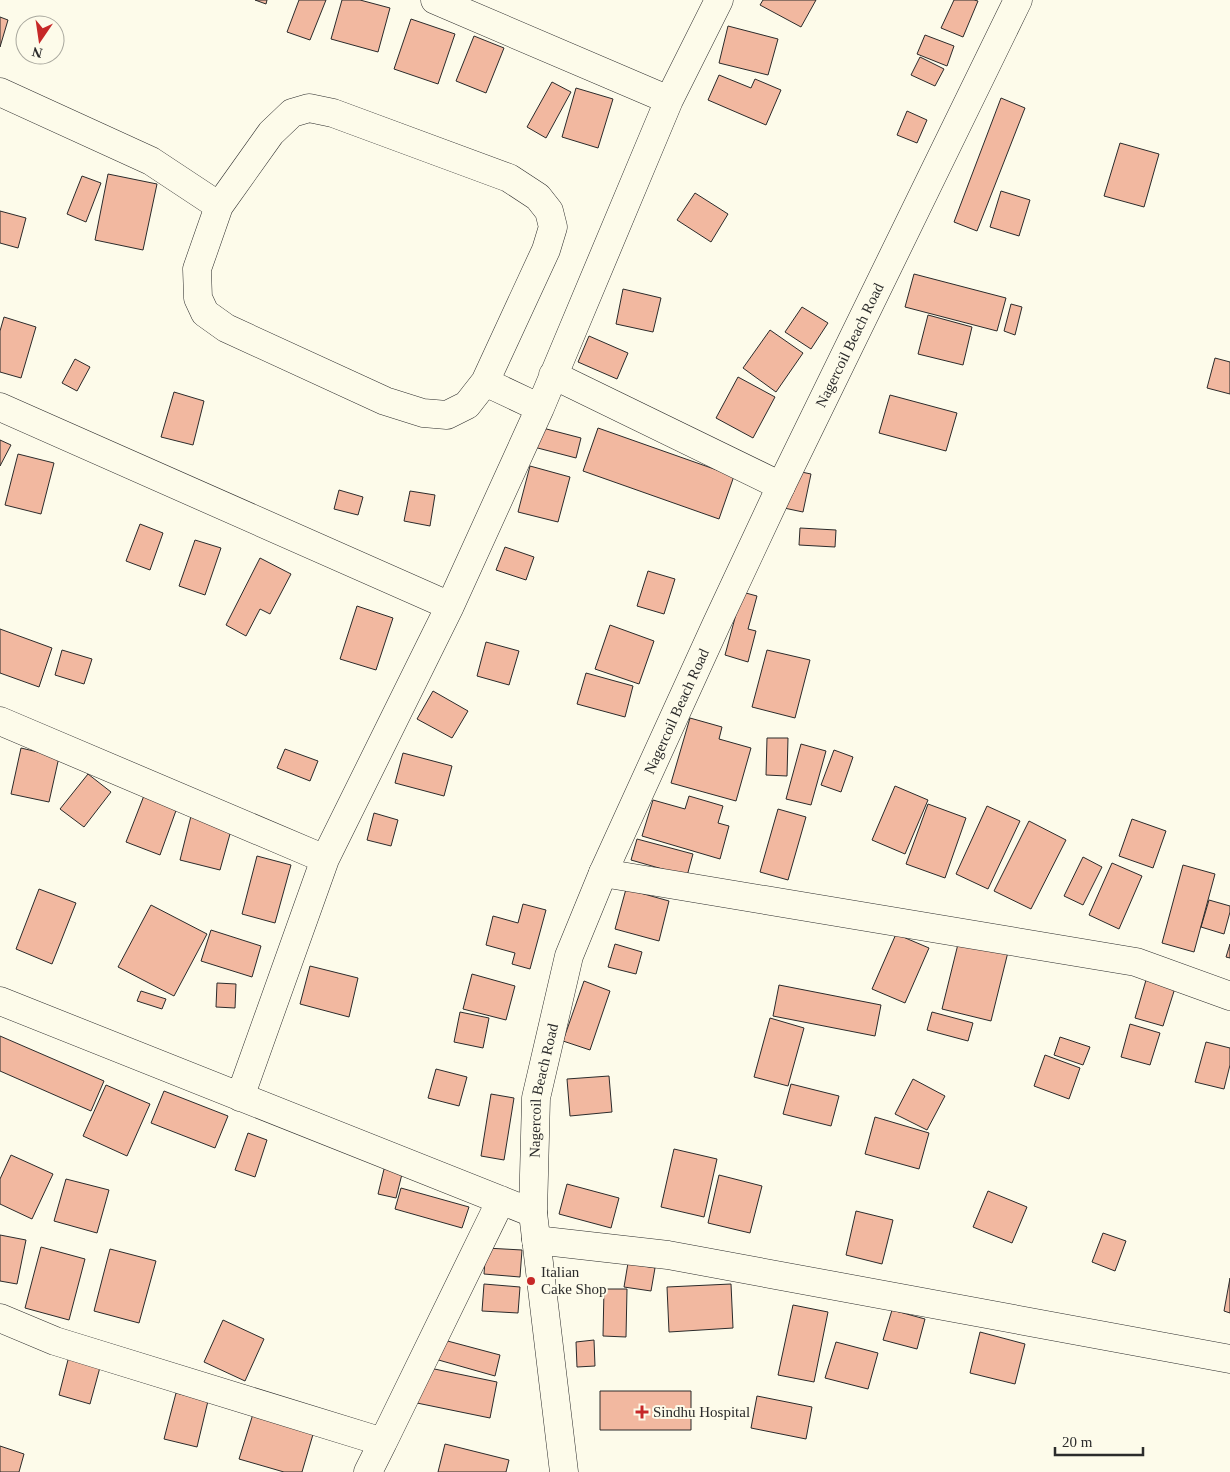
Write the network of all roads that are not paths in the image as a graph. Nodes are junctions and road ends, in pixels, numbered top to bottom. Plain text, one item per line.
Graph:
1 (435, 0) edge
2 (719, 0) edge
3 (1018, 0) edge
4 (0, 92) edge
5 (669, 100) junction
6 (220, 206) junction
7 (553, 375) junction
8 (485, 382) junction
9 (0, 407) edge
10 (540, 408) junction
11 (781, 486) junction
12 (450, 606) junction
13 (0, 721) edge
14 (325, 859) junction
15 (603, 873) junction
16 (1230, 996) edge
17 (0, 1001) edge
18 (240, 1097) junction
19 (501, 1200) junction
20 (533, 1213) junction
21 (536, 1240) junction
22 (0, 1318) edge
23 (1230, 1360) edge
24 (383, 1442) junction
25 (368, 1472) edge
26 (564, 1472) edge

1 - 5 street
2 - 5 street
3 - 11 street, Nagercoil Beach Road
4 - 6 street
5 - 7 street
6 - 8 street
6 - 8 street
7 - 10 street
7 - 11 street
8 - 10 street
9 - 12 street
10 - 12 street
11 - 15 street, Nagercoil Beach Road
12 - 14 street
13 - 14 street
14 - 18 street
15 - 16 street
15 - 20 street, Nagercoil Beach Road
17 - 18 street
18 - 19 street
19 - 20 street
19 - 24 street
20 - 21 street, Nagercoil Beach Road
21 - 23 street
21 - 26 street, Nagercoil Beach Road
22 - 24 street
24 - 25 street

